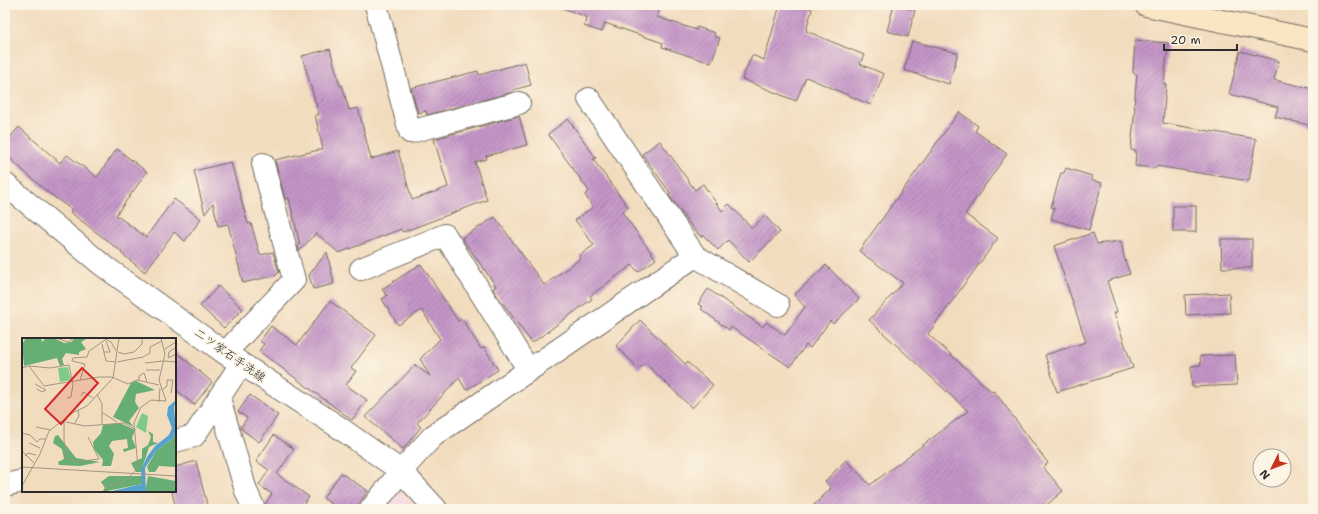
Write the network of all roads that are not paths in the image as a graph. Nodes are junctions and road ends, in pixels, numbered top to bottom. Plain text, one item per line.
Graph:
1 (376, 5) edge
2 (1146, 5) edge
3 (1189, 10) edge
4 (1313, 40) edge
5 (589, 99) dead end
6 (518, 103) dead end
7 (263, 164) dead end
8 (5, 184) edge
9 (695, 256) junction
10 (361, 269) dead end
11 (778, 305) dead end
12 (233, 358) junction
13 (528, 369) junction
14 (218, 398) junction
15 (176, 441) edge
16 (401, 471) junction
17 (22, 481) edge
18 (5, 485) edge
19 (254, 509) edge
20 (371, 509) edge
21 (436, 509) edge

1 - 6 street
2 - 3 main road
3 - 4 main road
5 - 9 street
7 - 12 street
8 - 12 street, 二ツ家石手洗線
9 - 11 street
9 - 13 street
10 - 13 street
12 - 14 street
12 - 16 street, 二ツ家石手洗線
13 - 16 street
14 - 15 street
14 - 19 street
16 - 20 street
16 - 21 street, 二ツ家石手洗線
17 - 18 street

